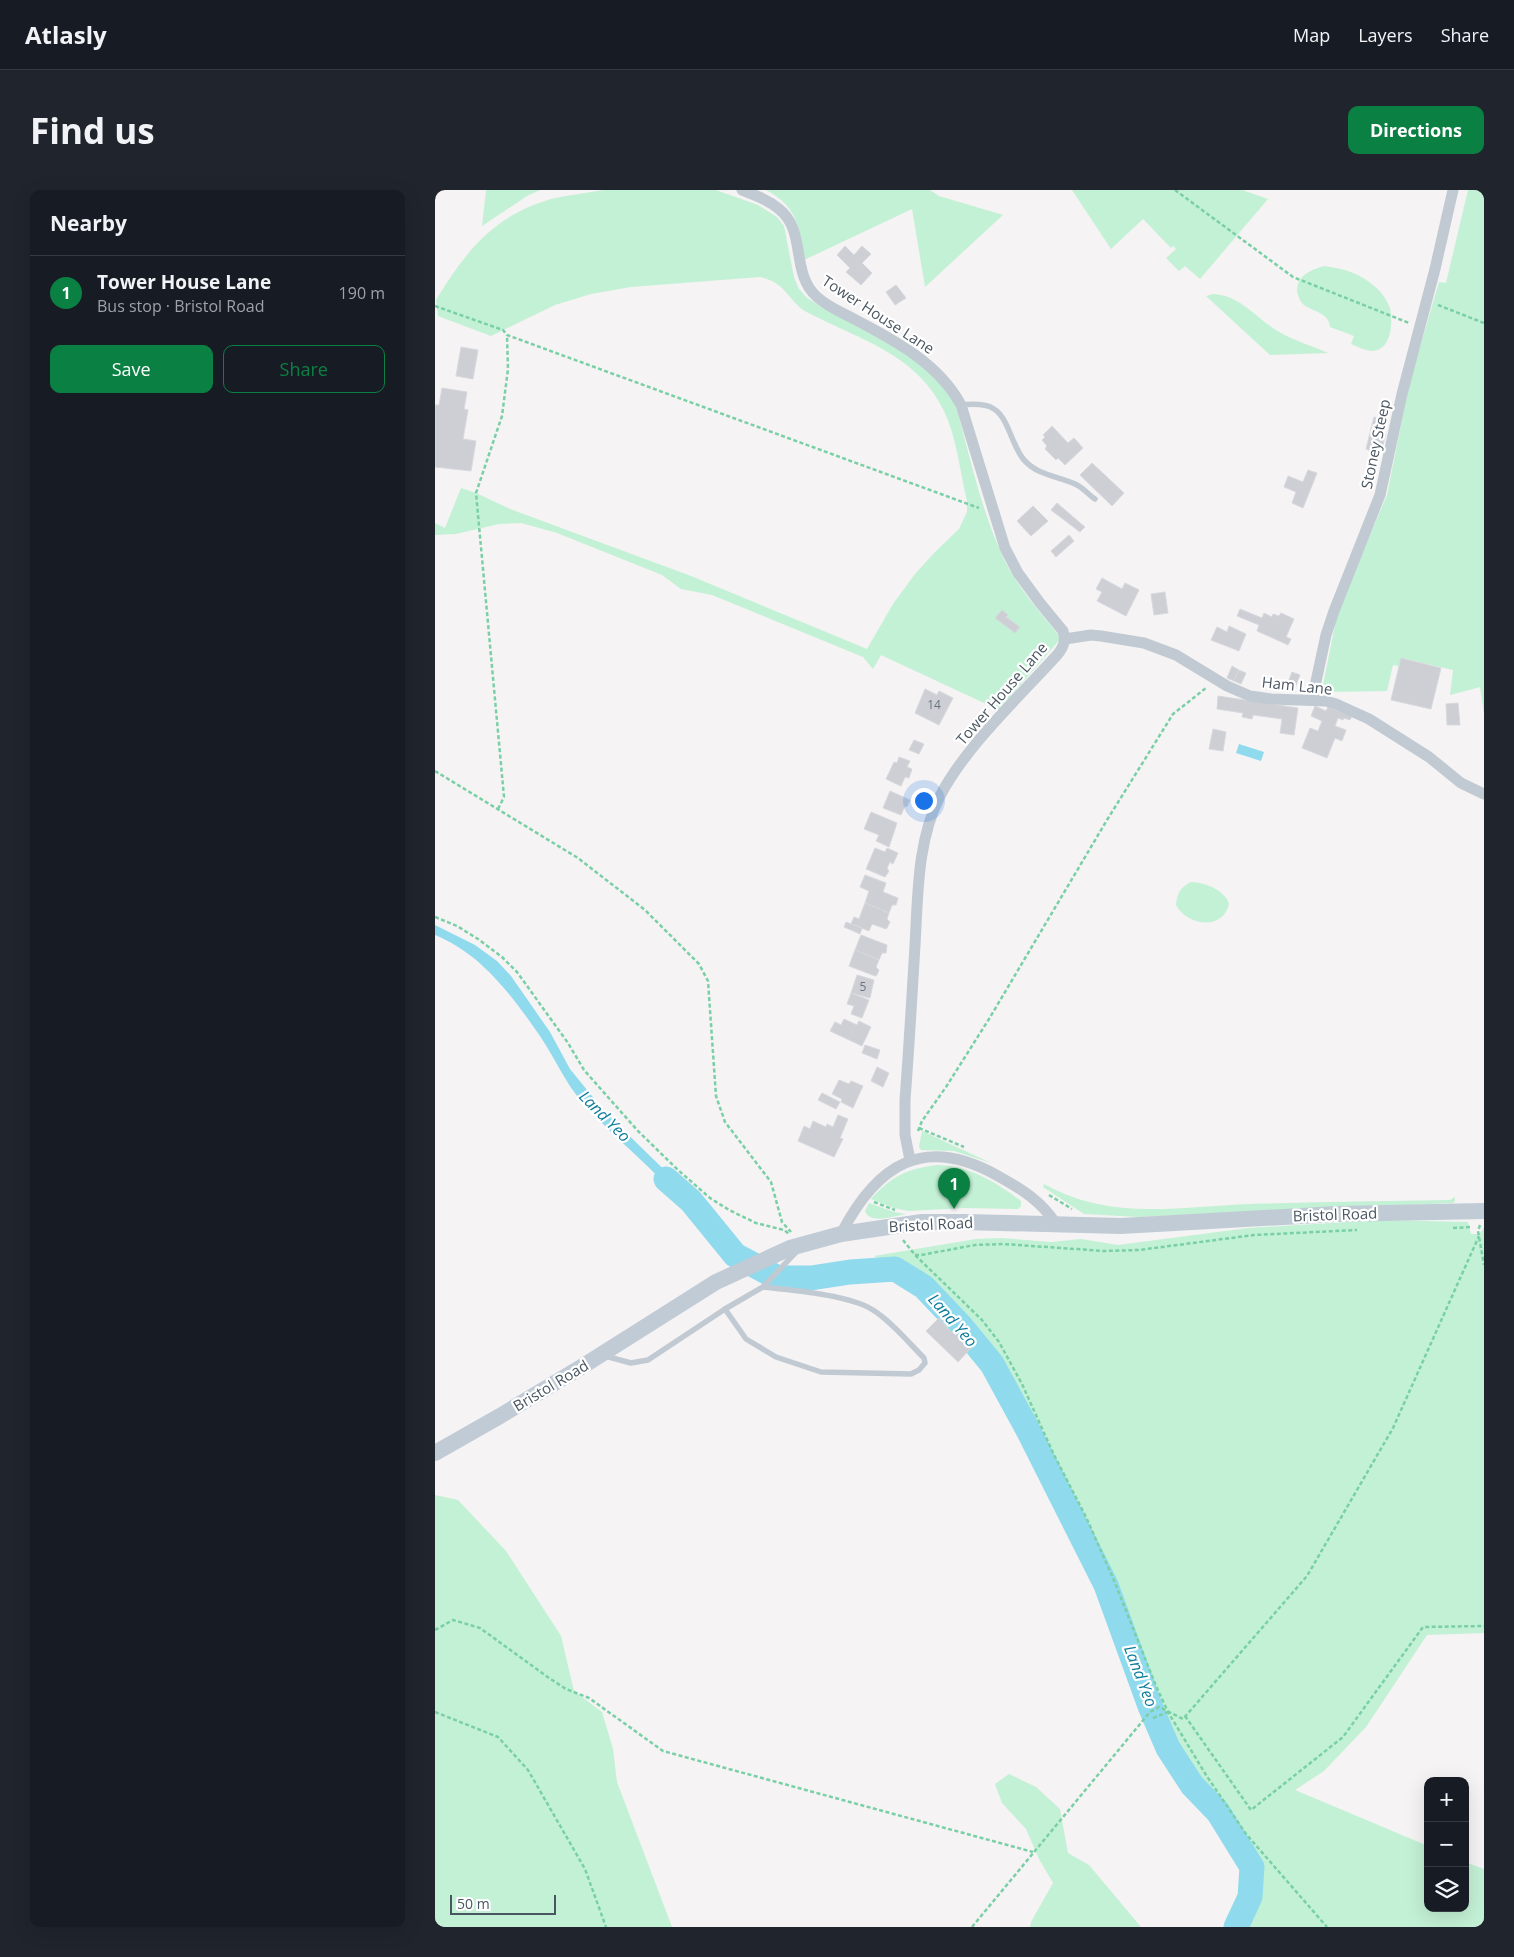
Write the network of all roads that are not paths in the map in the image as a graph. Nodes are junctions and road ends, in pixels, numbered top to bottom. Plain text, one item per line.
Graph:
1 (742, 190) edge
2 (1453, 190) edge
3 (961, 405) junction
4 (1095, 500) dead end
5 (1065, 639) junction
6 (1312, 700) junction
7 (1484, 794) edge
8 (910, 1160) junction
9 (1484, 1211) edge
10 (1056, 1224) junction
11 (841, 1234) junction
12 (796, 1247) junction
13 (763, 1287) junction
14 (725, 1308) junction
15 (601, 1355) junction
16 (435, 1453) edge

1 - 3 street, Tower House Lane
2 - 6 street, Stoney Steep
3 - 4 lane
3 - 5 street, Tower House Lane
5 - 6 street, Ham Lane
5 - 8 street, Tower House Lane
6 - 7 street, Ham Lane
8 - 10 street
8 - 11 street
9 - 10 main road, Bristol Road
10 - 11 main road, Bristol Road
11 - 12 main road, Bristol Road
12 - 13 lane
12 - 15 main road, Bristol Road
13 - 14 lane
13 - 14 lane
14 - 15 lane
15 - 16 main road, Bristol Road

